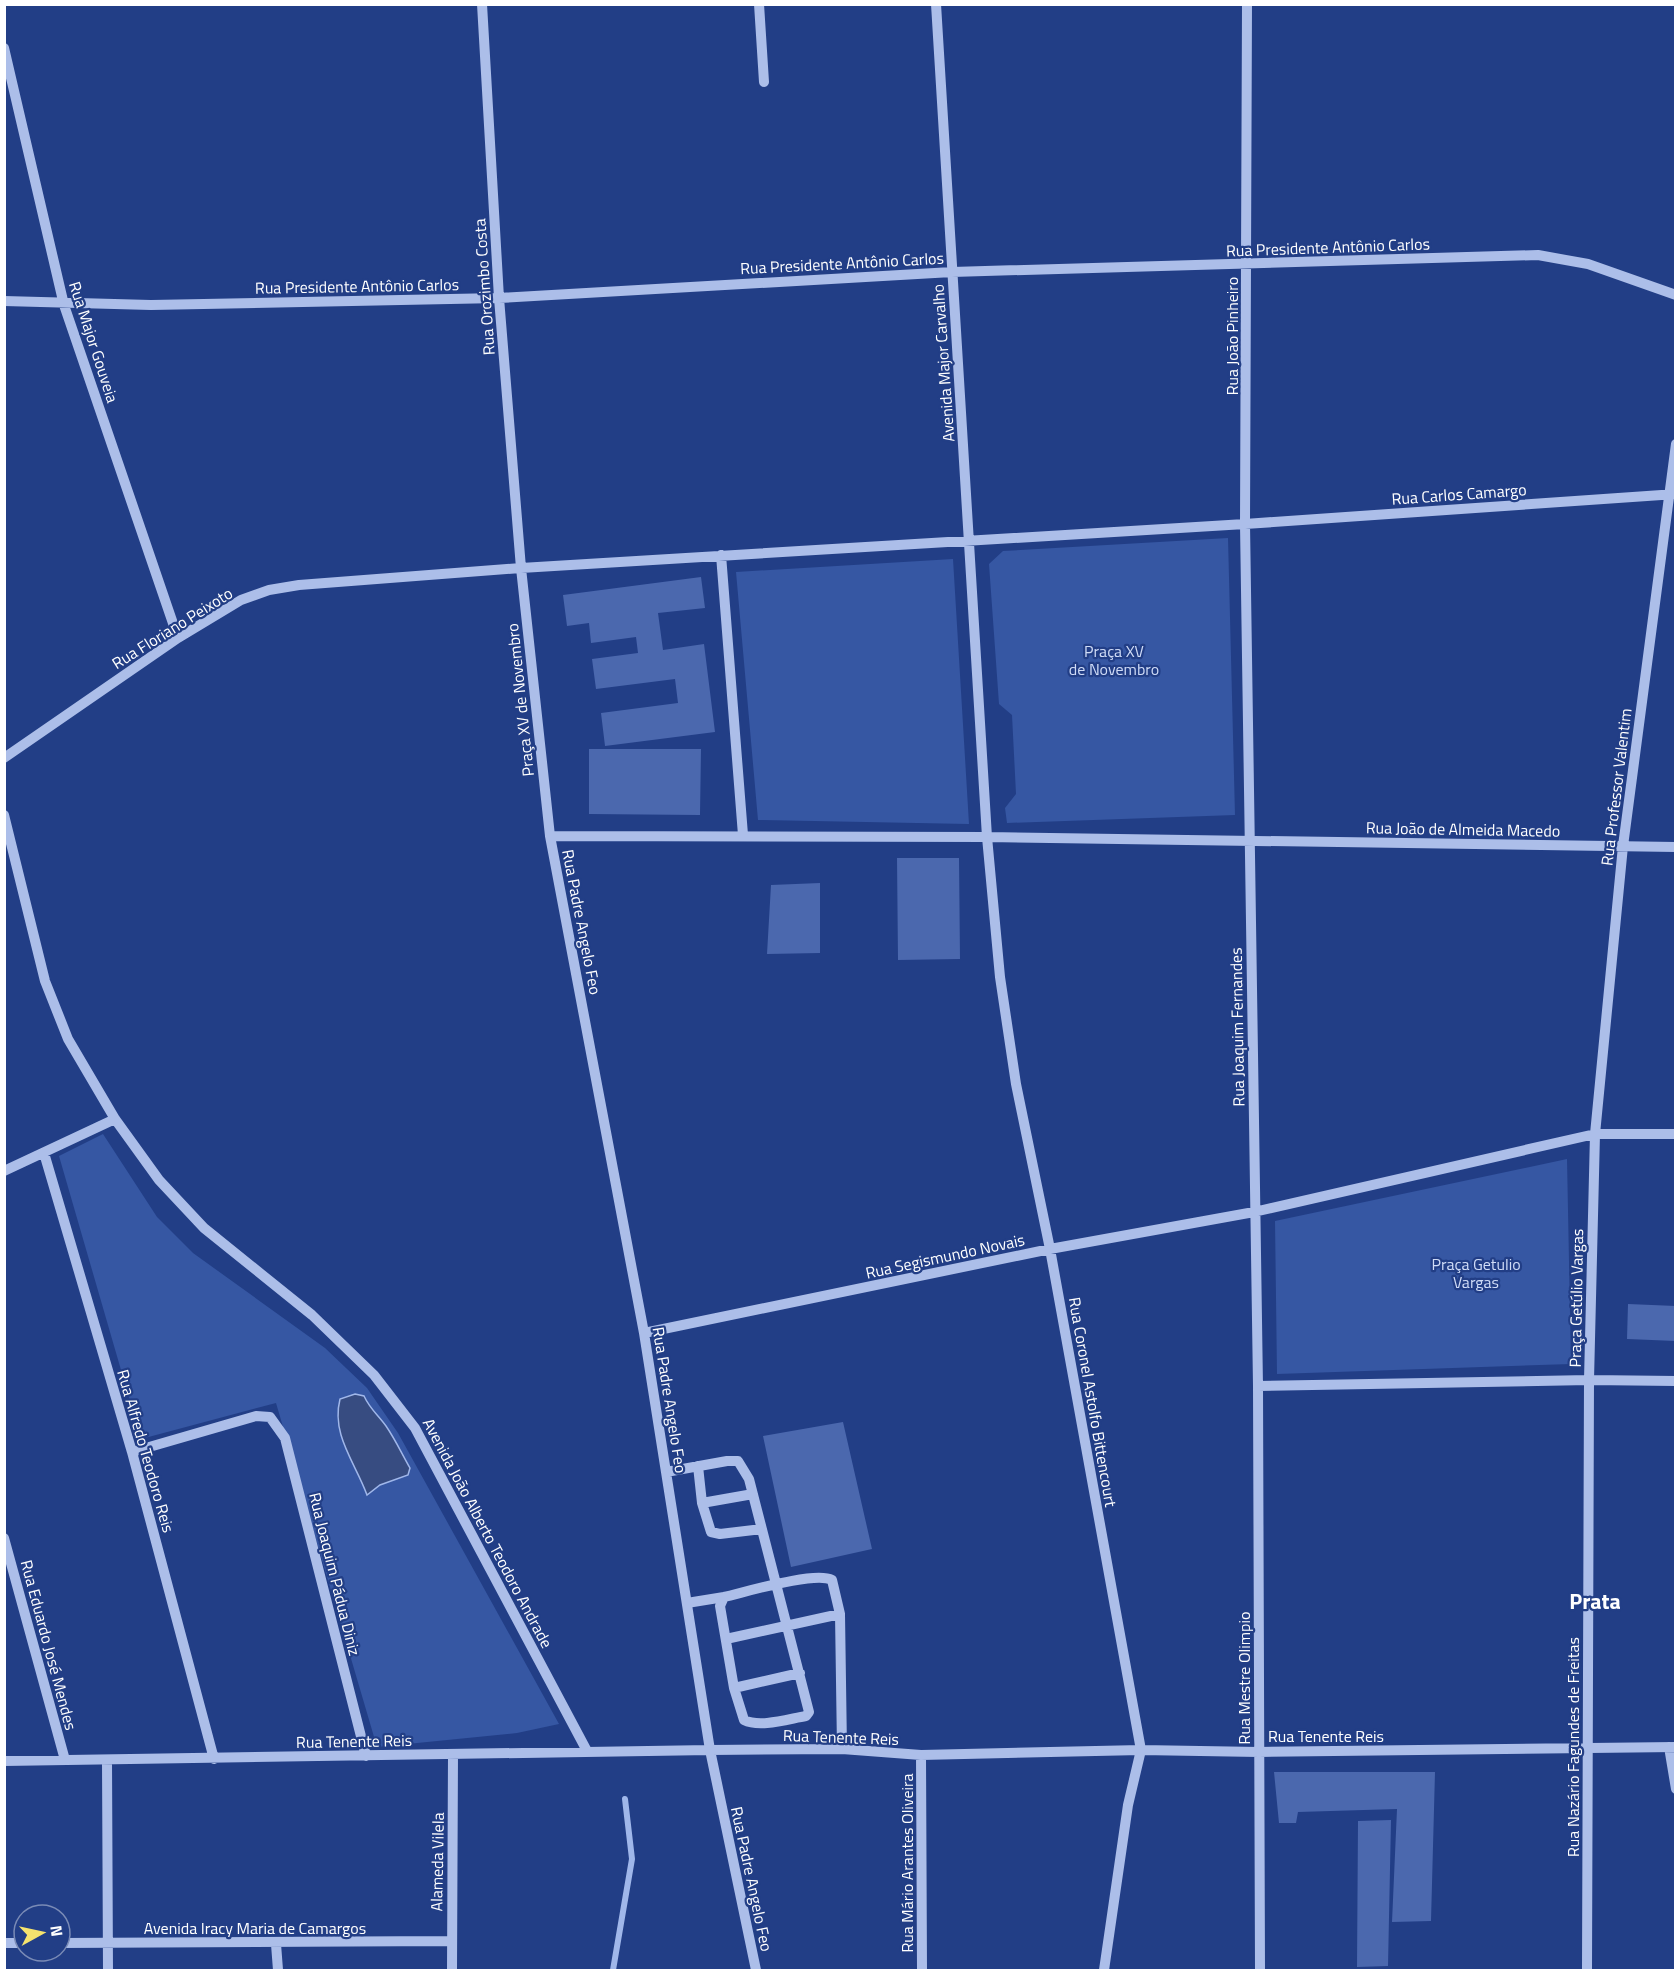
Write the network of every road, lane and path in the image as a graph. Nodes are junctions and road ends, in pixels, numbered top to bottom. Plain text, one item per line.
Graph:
1 (482, 4) edge
2 (759, 4) edge
3 (936, 4) edge
4 (1247, 4) edge
5 (4, 48) edge
6 (764, 81) dead end
7 (1247, 265) junction
8 (952, 272) junction
9 (1676, 295) edge
10 (499, 298) junction
11 (4, 301) edge
12 (64, 305) junction
13 (1676, 444) edge
14 (1672, 494) edge
15 (1245, 524) junction
16 (969, 540) junction
17 (721, 555) junction
18 (521, 568) junction
19 (178, 638) junction
20 (4, 758) edge
21 (4, 815) edge
22 (743, 835) junction
23 (550, 836) junction
24 (987, 837) junction
25 (1250, 842) junction
26 (1623, 846) junction
27 (1676, 847) edge
28 (115, 1119) junction
29 (1595, 1134) junction
30 (1676, 1134) edge
31 (44, 1153) junction
32 (4, 1171) edge
33 (1254, 1212) junction
34 (1050, 1250) junction
35 (644, 1333) junction
36 (1589, 1380) junction
37 (1676, 1381) edge
38 (1258, 1386) junction
39 (132, 1452) junction
40 (698, 1466) junction
41 (666, 1472) junction
42 (753, 1494) junction
43 (702, 1503) junction
44 (762, 1528) junction
45 (4, 1538) edge
46 (776, 1585) junction
47 (724, 1597) junction
48 (687, 1603) junction
49 (840, 1614) junction
50 (787, 1624) junction
51 (726, 1639) junction
52 (800, 1673) junction
53 (734, 1688) junction
54 (1672, 1747) edge
55 (842, 1749) junction
56 (1588, 1749) junction
57 (710, 1750) junction
58 (1141, 1750) junction
59 (587, 1751) junction
60 (1259, 1752) junction
61 (453, 1754) junction
62 (921, 1755) junction
63 (366, 1756) junction
64 (214, 1759) junction
65 (65, 1760) junction
66 (4, 1761) edge
67 (108, 1761) junction
68 (1676, 1789) edge
69 (450, 1941) junction
70 (72, 1943) edge
71 (108, 1943) junction
72 (276, 1944) junction
73 (108, 1971) edge
74 (278, 1971) edge
75 (452, 1971) edge
76 (756, 1971) edge
77 (922, 1971) edge
78 (1104, 1971) edge
79 (1260, 1971) edge
80 (1587, 1971) edge

1 - 10 street, Rua Orozimbo Costa
2 - 6 street
3 - 8 street, Avenida Major Carvalho
4 - 7 street, Rua João Pinheiro
5 - 12 street, Rua Major Gouveia
7 - 8 street, Rua Presidente Antônio Carlos
7 - 9 street, Rua Presidente Antônio Carlos
7 - 15 street, Rua João Pinheiro
8 - 10 street, Rua Presidente Antônio Carlos
8 - 16 street, Avenida Major Carvalho
10 - 12 street, Rua Presidente Antônio Carlos
10 - 18 street, Rua Orozimbo Costa
11 - 12 street, Rua Presidente Antônio Carlos
12 - 19 street, Rua Major Gouveia
13 - 14 street, Rua Professor Valentim
14 - 15 street, Rua Carlos Camargo
14 - 26 street, Rua Professor Valentim
15 - 16 street
15 - 25 street
16 - 17 street
16 - 24 street
17 - 18 street
17 - 22 street
18 - 19 street, Rua Floriano Peixoto
18 - 23 street, Praça XV de Novembro
19 - 20 street, Rua Floriano Peixoto
21 - 28 street, Avenida João Alberto Teodoro Andrade
22 - 23 street
22 - 24 street
23 - 35 street, Rua Padre Angelo Feo
24 - 25 street
24 - 34 street, Rua Coronel Astolfo Bittencourt
25 - 26 street, Rua João de Almeida Macedo
25 - 33 street, Rua Joaquim Fernandes
26 - 27 street, Rua João de Almeida Macedo
26 - 29 street, Rua Professor Valentim
28 - 31 street
28 - 59 street, Avenida João Alberto Teodoro Andrade
29 - 30 street
29 - 33 street
29 - 36 street, Praça Getúlio Vargas
31 - 32 street
31 - 39 street, Rua Alfredo Teodoro Reis
33 - 34 street, Rua Segismundo Novais
33 - 38 street
34 - 35 street, Rua Segismundo Novais
34 - 58 street, Rua Coronel Astolfo Bittencourt
35 - 41 street, Rua Padre Angelo Feo
36 - 37 street
36 - 38 street, Praça Getúlio Vargas
36 - 56 street, Rua Nazário Fagundes de Freitas
38 - 60 street, Rua Mestre Olimpio
39 - 63 street, Rua Joaquim Pádua Diniz
39 - 64 street, Rua Alfredo Teodoro Reis
40 - 41 street
40 - 42 street
40 - 43 street
41 - 48 street, Rua Padre Angelo Feo
42 - 43 street
42 - 44 street
43 - 44 street
44 - 46 street
45 - 65 street, Rua Eduardo José Mendes
46 - 47 street
46 - 49 street
46 - 50 street
47 - 48 street
47 - 51 street
48 - 57 street, Rua Padre Angelo Feo
49 - 50 street
49 - 55 street
50 - 51 street
50 - 52 street
51 - 53 street
52 - 53 street
52 - 53 street
54 - 56 street, Rua Tenente Reis
54 - 68 street
55 - 57 street, Rua Tenente Reis
55 - 62 street, Rua Tenente Reis
56 - 60 street, Rua Tenente Reis
56 - 80 street, Rua Nazário Fagundes de Freitas
57 - 59 street, Rua Tenente Reis
57 - 76 street, Rua Padre Angelo Feo
58 - 60 street, Rua Tenente Reis
58 - 62 street, Rua Tenente Reis
58 - 78 street, Rua Coronel Astolfo Bittencourt
59 - 61 street, Rua Tenente Reis
60 - 79 street, Rua Mestre Olimpio
61 - 63 street, Rua Tenente Reis
61 - 69 street, Alameda Vilela
62 - 77 street, Rua Mário Arantes Oliveira
63 - 64 street, Rua Tenente Reis
64 - 67 street, Rua Tenente Reis
65 - 66 street, Rua Tenente Reis
65 - 67 street, Rua Tenente Reis
67 - 71 street
69 - 72 street, Avenida Iracy Maria de Camargos
69 - 75 street, Alameda Vilela
70 - 71 street, Avenida Iracy Maria de Camargos
71 - 72 street, Avenida Iracy Maria de Camargos
71 - 73 street
72 - 74 street

